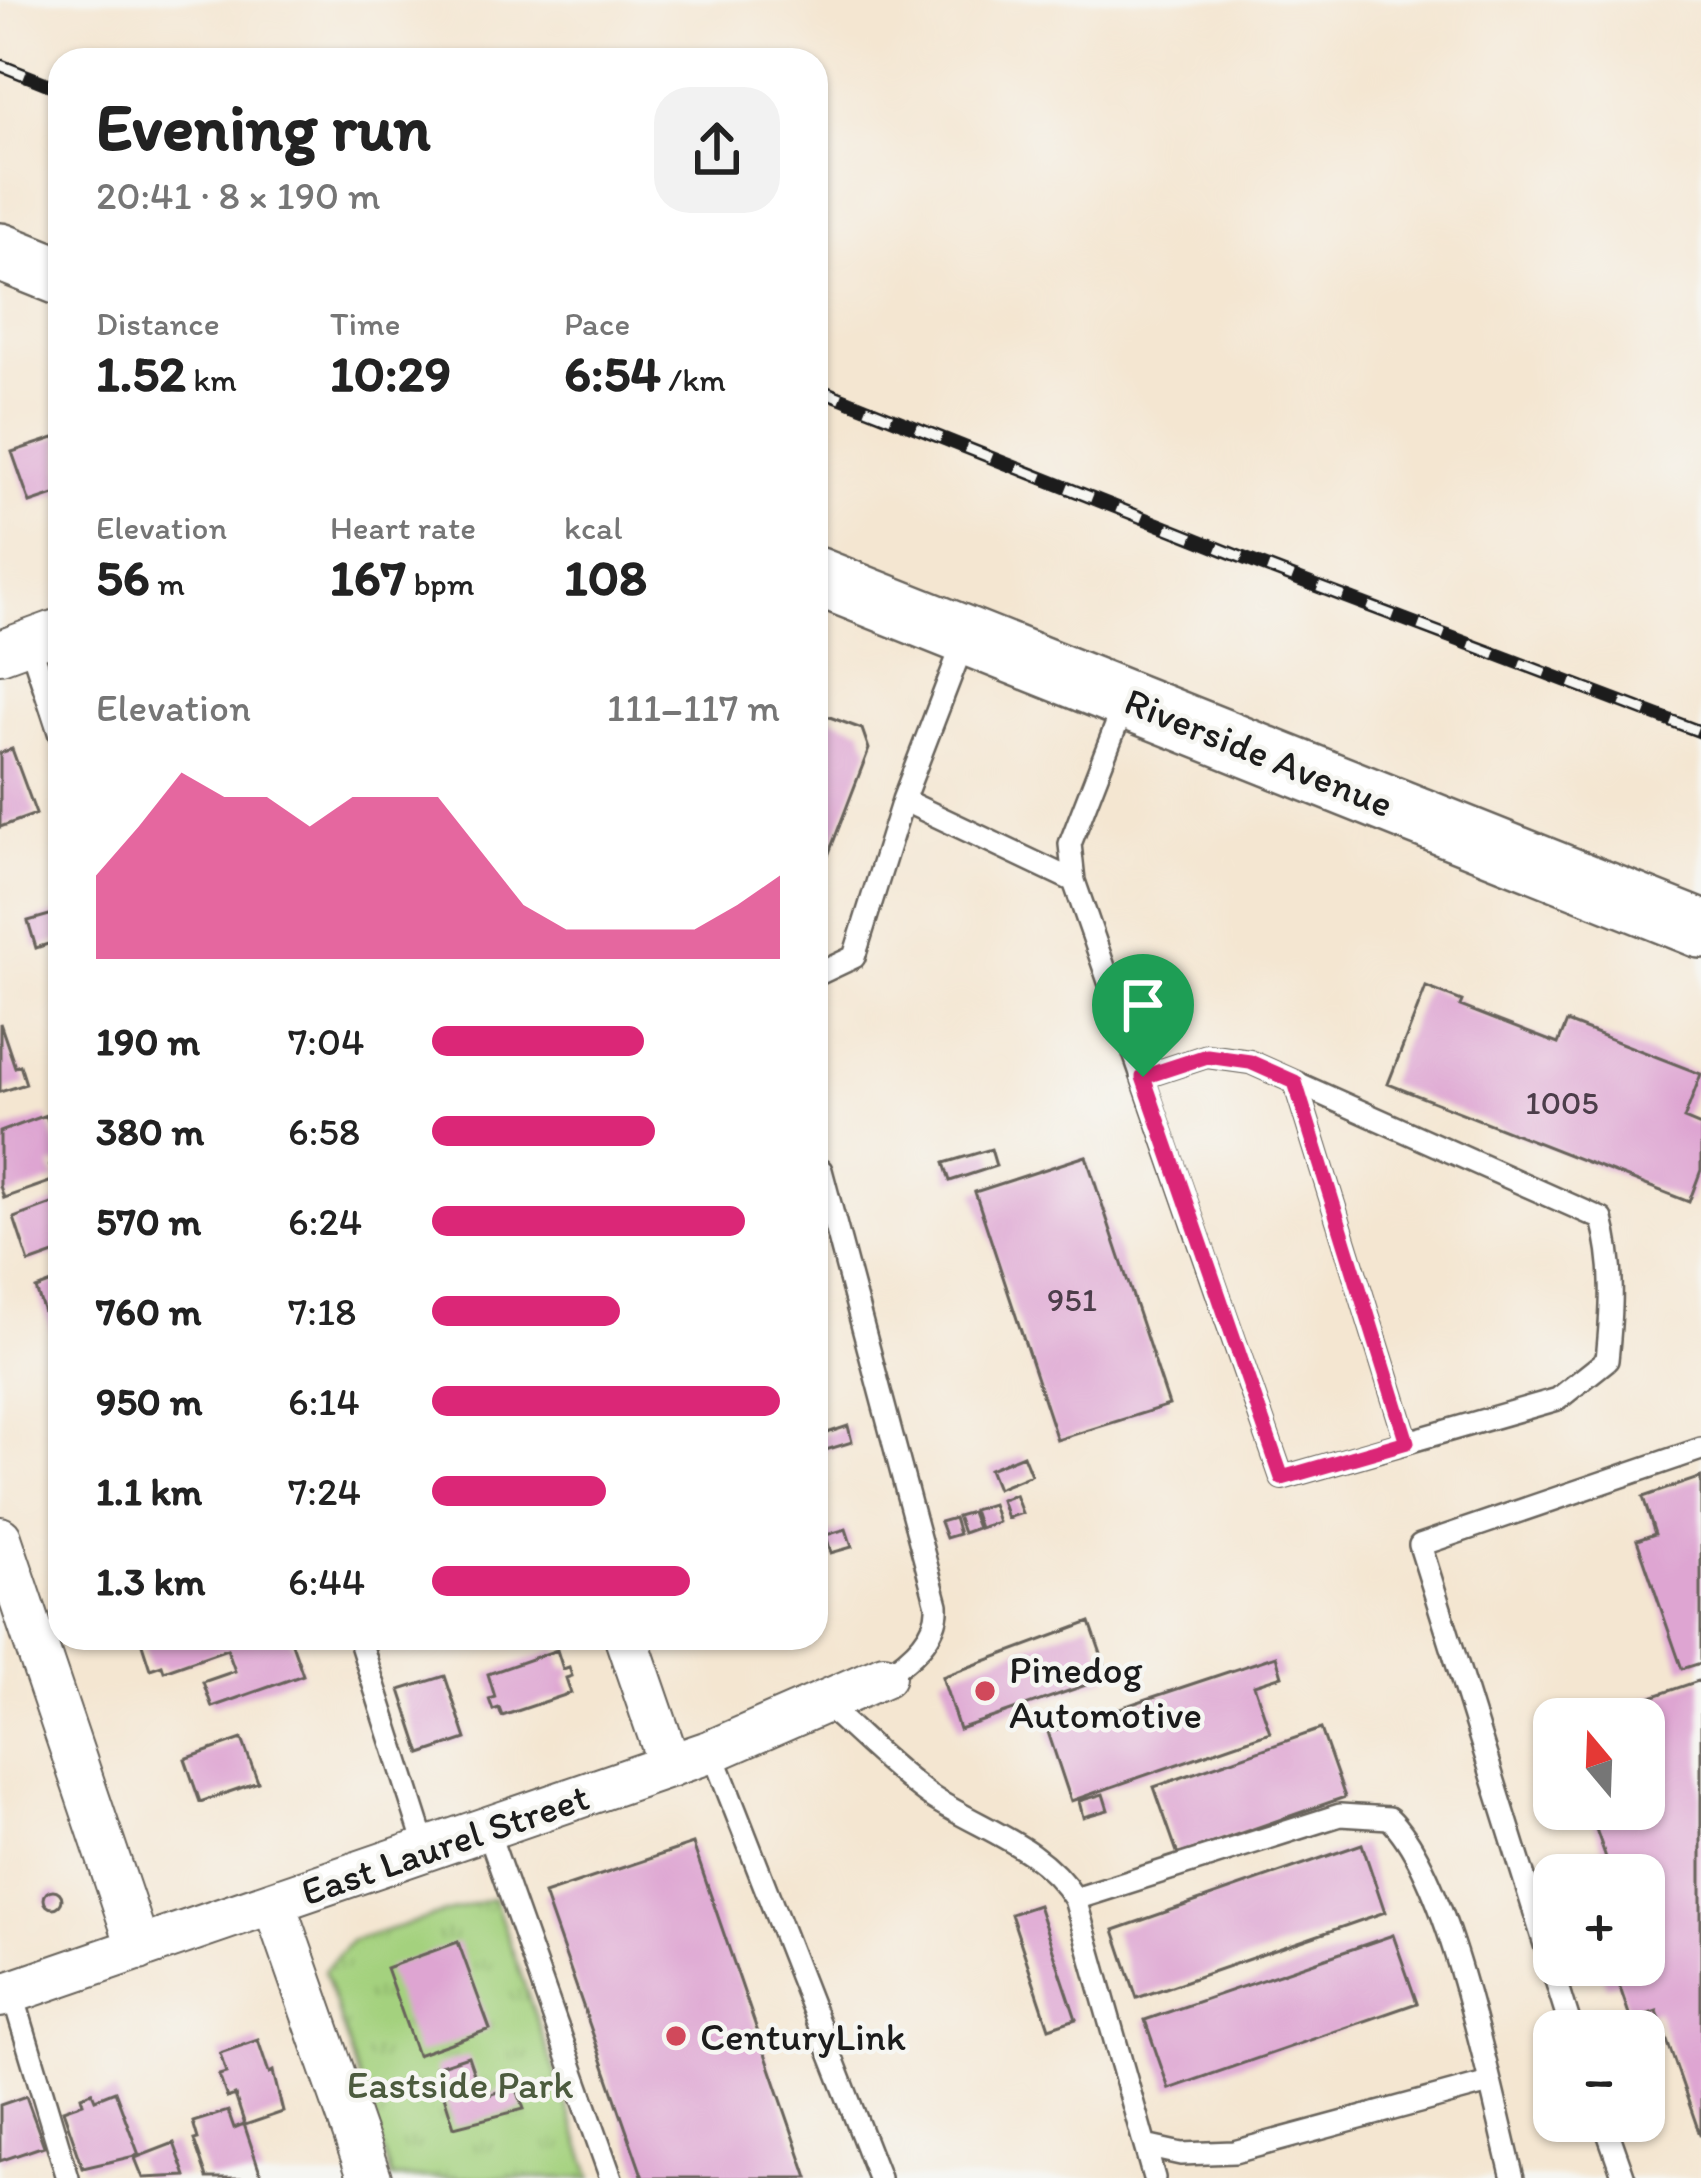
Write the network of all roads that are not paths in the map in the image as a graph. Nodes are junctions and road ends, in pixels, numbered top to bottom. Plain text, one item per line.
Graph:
1 (0, 252) edge
2 (48, 271) edge
3 (828, 581) edge
4 (966, 636) junction
5 (20, 638) edge
6 (1126, 699) junction
7 (48, 706) edge
8 (904, 800) junction
9 (1074, 880) junction
10 (1701, 929) edge
11 (828, 969) edge
12 (1143, 1077) junction
13 (1295, 1082) junction
14 (828, 1200) edge
15 (1407, 1442) junction
16 (1701, 1449) edge
17 (1, 1543) edge
18 (363, 1650) edge
19 (630, 1650) edge
20 (884, 1676) joint
21 (823, 1703) junction
22 (712, 1751) junction
23 (670, 1766) junction
24 (487, 1829) junction
25 (427, 1851) junction
26 (1075, 1899) junction
27 (274, 1904) junction
28 (139, 1949) junction
29 (6, 1994) edge
30 (1565, 2010) edge
31 (1489, 2083) junction
32 (1611, 2142) edge
33 (1145, 2146) junction
34 (68, 2178) edge
35 (370, 2178) edge
36 (611, 2178) edge
37 (879, 2178) edge
38 (1154, 2178) edge
39 (1513, 2178) edge
40 (1624, 2178) edge

1 - 2 main road
3 - 4 main road, Riverside Avenue
4 - 6 main road, Riverside Avenue
4 - 8 lane
5 - 7 lane
6 - 9 lane
6 - 10 main road, Riverside Avenue
8 - 9 lane
8 - 11 lane
9 - 12 lane
12 - 13 lane
12 - 15 lane
13 - 15 lane
13 - 15 lane
14 - 20 lane
16 - 30 lane
17 - 28 street
18 - 25 lane
19 - 23 street
20 - 21 street, East Laurel Street
21 - 22 street, East Laurel Street
21 - 26 lane
22 - 23 street, East Laurel Street
22 - 37 lane
23 - 24 street, East Laurel Street
24 - 25 street, East Laurel Street
24 - 36 lane
25 - 27 street, East Laurel Street
26 - 31 lane
26 - 33 lane
27 - 28 street, East Laurel Street
27 - 35 street
28 - 29 street, East Laurel Street
29 - 34 lane
31 - 33 lane
31 - 39 lane
32 - 40 lane
33 - 38 lane

